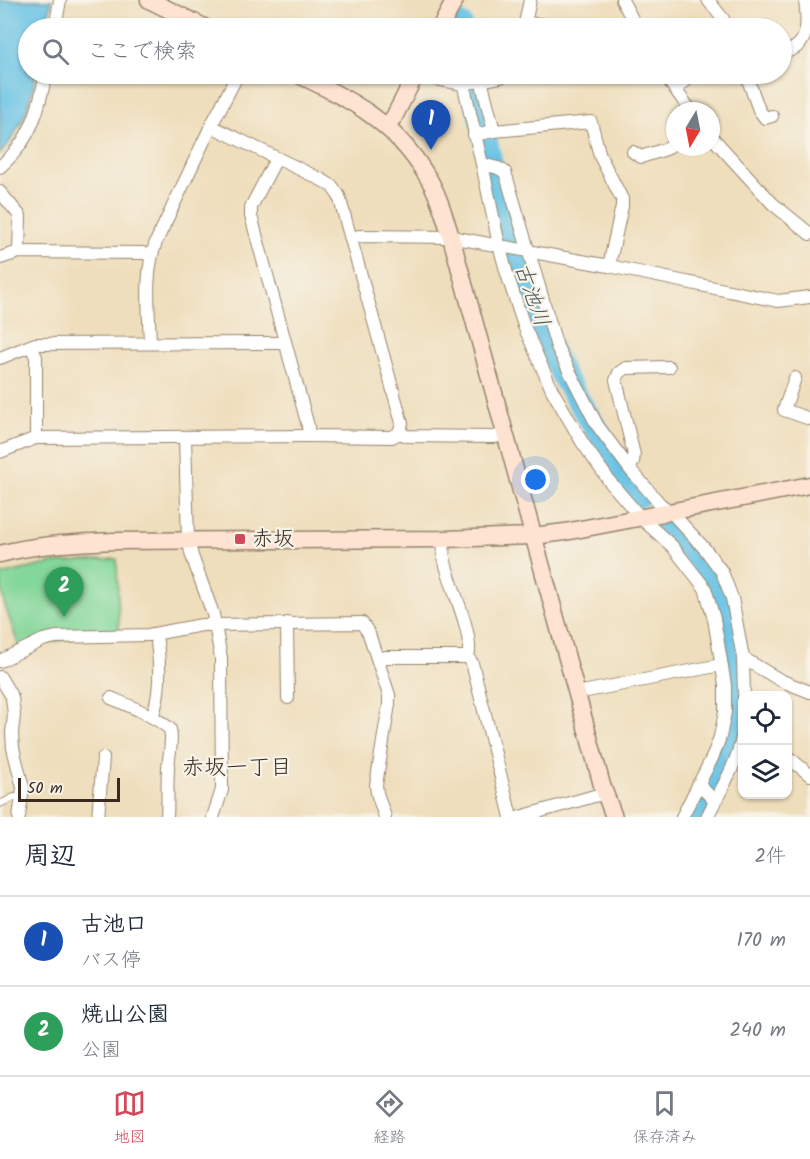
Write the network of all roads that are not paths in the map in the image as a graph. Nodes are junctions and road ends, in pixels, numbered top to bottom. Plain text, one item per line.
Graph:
1 (60, 0) edge
2 (150, 0) edge
3 (455, 0) edge
4 (530, 0) edge
5 (622, 0) edge
6 (708, 0) edge
7 (805, 0) edge
8 (57, 18) edge
9 (186, 18) edge
10 (448, 18) edge
11 (527, 18) edge
12 (632, 18) edge
13 (722, 18) edge
14 (792, 48) edge
15 (810, 51) edge
16 (792, 52) edge
17 (44, 84) edge
18 (233, 84) edge
19 (317, 84) edge
20 (411, 84) edge
21 (471, 84) edge
22 (472, 84) edge
23 (671, 84) edge
24 (681, 84) edge
25 (750, 84) edge
26 (675, 89) junction
27 (684, 102) edge
28 (772, 116) dead end
29 (211, 126) junction
30 (386, 126) junction
31 (493, 131) junction
32 (477, 134) junction
33 (720, 146) edge
34 (666, 149) edge
35 (633, 152) dead end
36 (276, 159) junction
37 (488, 166) junction
38 (0, 167) edge
39 (0, 192) edge
40 (810, 234) edge
41 (451, 237) junction
42 (351, 238) junction
43 (502, 246) junction
44 (524, 250) junction
45 (19, 252) junction
46 (151, 255) junction
47 (0, 258) edge
48 (609, 266) junction
49 (810, 297) edge
50 (285, 342) junction
51 (150, 343) junction
52 (31, 346) junction
53 (0, 358) edge
54 (669, 367) dead end
55 (795, 378) dead end
56 (810, 419) edge
57 (399, 433) junction
58 (505, 435) junction
59 (309, 436) junction
60 (36, 438) junction
61 (185, 438) junction
62 (0, 452) edge
63 (629, 468) junction
64 (810, 485) edge
65 (671, 512) junction
66 (641, 518) junction
67 (533, 536) junction
68 (444, 539) junction
69 (188, 540) junction
70 (0, 554) edge
71 (287, 623) junction
72 (216, 625) junction
73 (156, 635) junction
74 (468, 657) junction
75 (743, 658) junction
76 (378, 659) junction
77 (0, 661) edge
78 (722, 665) junction
79 (0, 677) edge
80 (744, 691) edge
81 (810, 692) edge
82 (577, 693) junction
83 (111, 698) dead end
84 (288, 698) dead end
85 (152, 717) junction
86 (741, 745) edge
87 (103, 758) dead end
88 (792, 760) edge
89 (810, 776) edge
90 (699, 785) junction
91 (605, 793) junction
92 (23, 798) junction
93 (0, 804) edge
94 (712, 806) edge
95 (19, 817) edge
96 (98, 817) edge
97 (167, 817) edge
98 (213, 817) edge
99 (385, 817) edge
100 (512, 817) edge
101 (520, 817) edge
102 (614, 817) edge
103 (682, 817) edge
104 (723, 817) edge

1 - 8 street
2 - 9 street
3 - 10 street
4 - 11 street
5 - 12 street
6 - 13 street
7 - 14 street
15 - 16 street
17 - 38 street
18 - 29 street
19 - 30 street
20 - 30 street
21 - 32 street
22 - 31 street
23 - 26 street
24 - 26 street
25 - 28 street
26 - 27 street
29 - 36 street
29 - 46 street
30 - 41 street
31 - 32 street
31 - 48 street
32 - 37 street
33 - 40 street
34 - 35 street
36 - 42 street
36 - 50 street
37 - 43 street
37 - 44 street
39 - 45 street
41 - 42 street
41 - 43 street
41 - 58 street
42 - 57 street
43 - 44 street
43 - 66 street
44 - 48 street
44 - 63 street
45 - 46 street
45 - 47 street
46 - 51 street
48 - 49 street
50 - 51 street
50 - 59 street
51 - 52 street
52 - 53 street
52 - 60 street
54 - 63 street
55 - 56 street
57 - 58 street
57 - 59 street
58 - 67 street
59 - 61 street
60 - 61 street
60 - 62 street
61 - 69 street
63 - 65 street
64 - 65 street
65 - 66 street
65 - 75 street
66 - 67 street
66 - 78 street
67 - 68 street
67 - 82 street
68 - 69 street
68 - 74 street
69 - 70 street
69 - 72 street
71 - 72 street
71 - 76 street
71 - 84 street
72 - 73 street
72 - 98 street
73 - 77 street
73 - 85 street
74 - 76 street
74 - 100 street
75 - 80 street
75 - 81 street
76 - 99 street
78 - 82 street
78 - 90 street
79 - 92 street
82 - 91 street
83 - 85 street
85 - 97 street
86 - 94 street
87 - 96 street
88 - 89 street
90 - 94 street
90 - 103 street
91 - 101 street
91 - 102 street
92 - 93 lane
92 - 95 street
94 - 104 street

